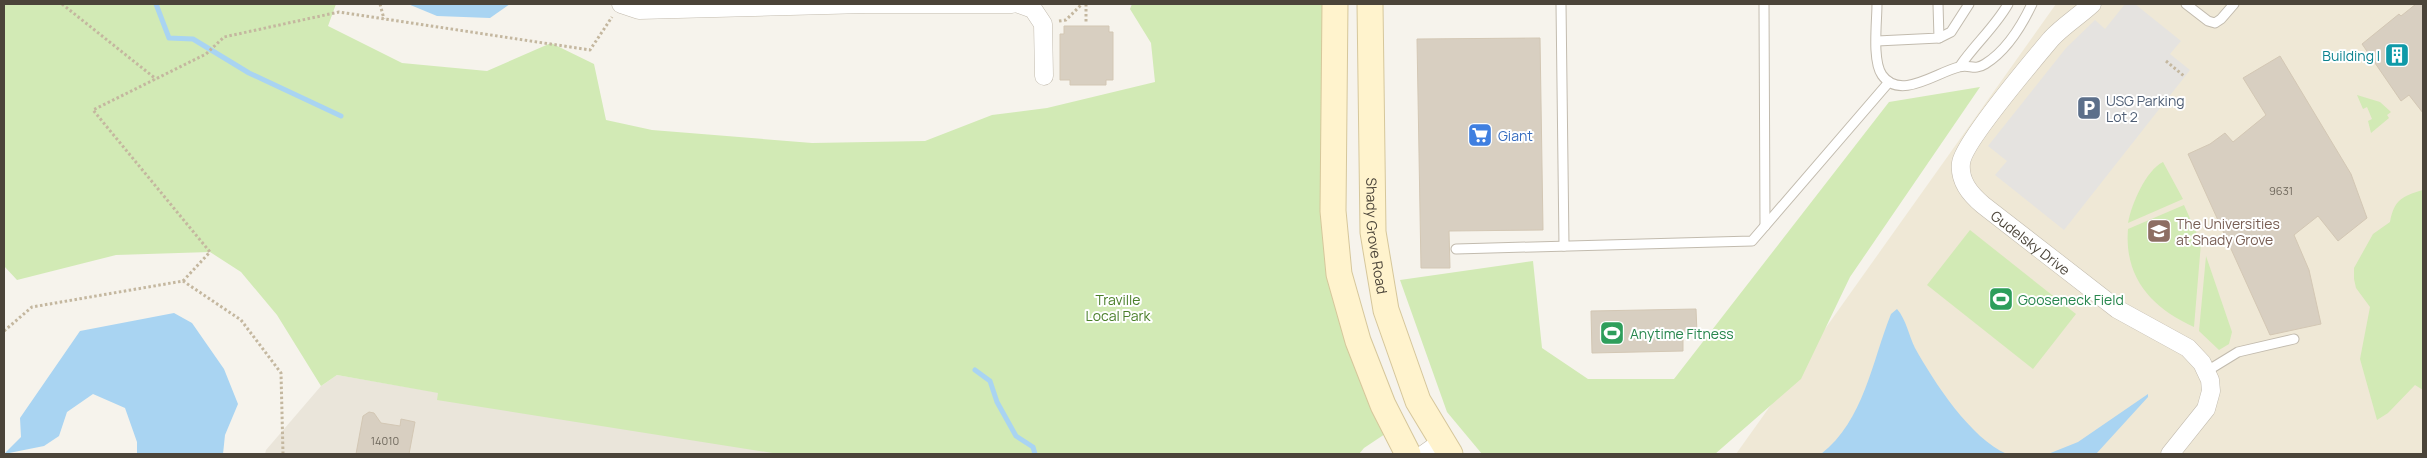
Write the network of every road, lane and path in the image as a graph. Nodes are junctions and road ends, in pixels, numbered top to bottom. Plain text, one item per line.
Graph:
1 (62, 4) edge
2 (380, 4) edge
3 (865, 4) edge
4 (1012, 4) edge
5 (1019, 4) edge
6 (1082, 4) edge
7 (1086, 4) edge
8 (1334, 4) edge
9 (1370, 4) edge
10 (1561, 4) edge
11 (1764, 4) edge
12 (1877, 4) edge
13 (1938, 4) edge
14 (1969, 4) edge
15 (2008, 4) edge
16 (2032, 4) edge
17 (2092, 4) edge
18 (2186, 4) edge
19 (2234, 4) edge
20 (618, 8) edge
21 (384, 19) junction
22 (1086, 23) dead end
23 (1043, 24) junction
24 (1939, 38) junction
25 (1877, 41) junction
26 (2166, 61) dead end
27 (1960, 66) junction
28 (1044, 76) dead end
29 (2184, 76) dead end
30 (156, 79) junction
31 (1889, 82) junction
32 (1766, 226) junction
33 (1564, 246) junction
34 (1456, 249) dead end
35 (183, 281) junction
36 (4, 331) edge
37 (2294, 339) dead end
38 (2207, 371) junction
39 (1438, 450) edge
40 (282, 454) edge
41 (1408, 454) edge
42 (2170, 454) edge

1 - 30 path
2 - 21 path
3 - 4 street
3 - 20 street
5 - 23 street
6 - 23 path
7 - 22 path
8 - 41 main road
9 - 39 main road, Shady Grove Road
10 - 33 lane
11 - 32 lane
12 - 25 lane
13 - 24 lane
14 - 24 lane
15 - 27 lane
16 - 27 lane
17 - 38 street, Gudelsky Drive
18 - 19 lane
20 - 21 path
21 - 30 path
23 - 28 street
24 - 25 lane
25 - 31 lane
26 - 29 path
27 - 31 lane
30 - 35 path
31 - 32 lane
32 - 33 lane
33 - 34 lane
35 - 36 path
35 - 40 path
37 - 38 lane
38 - 42 street

